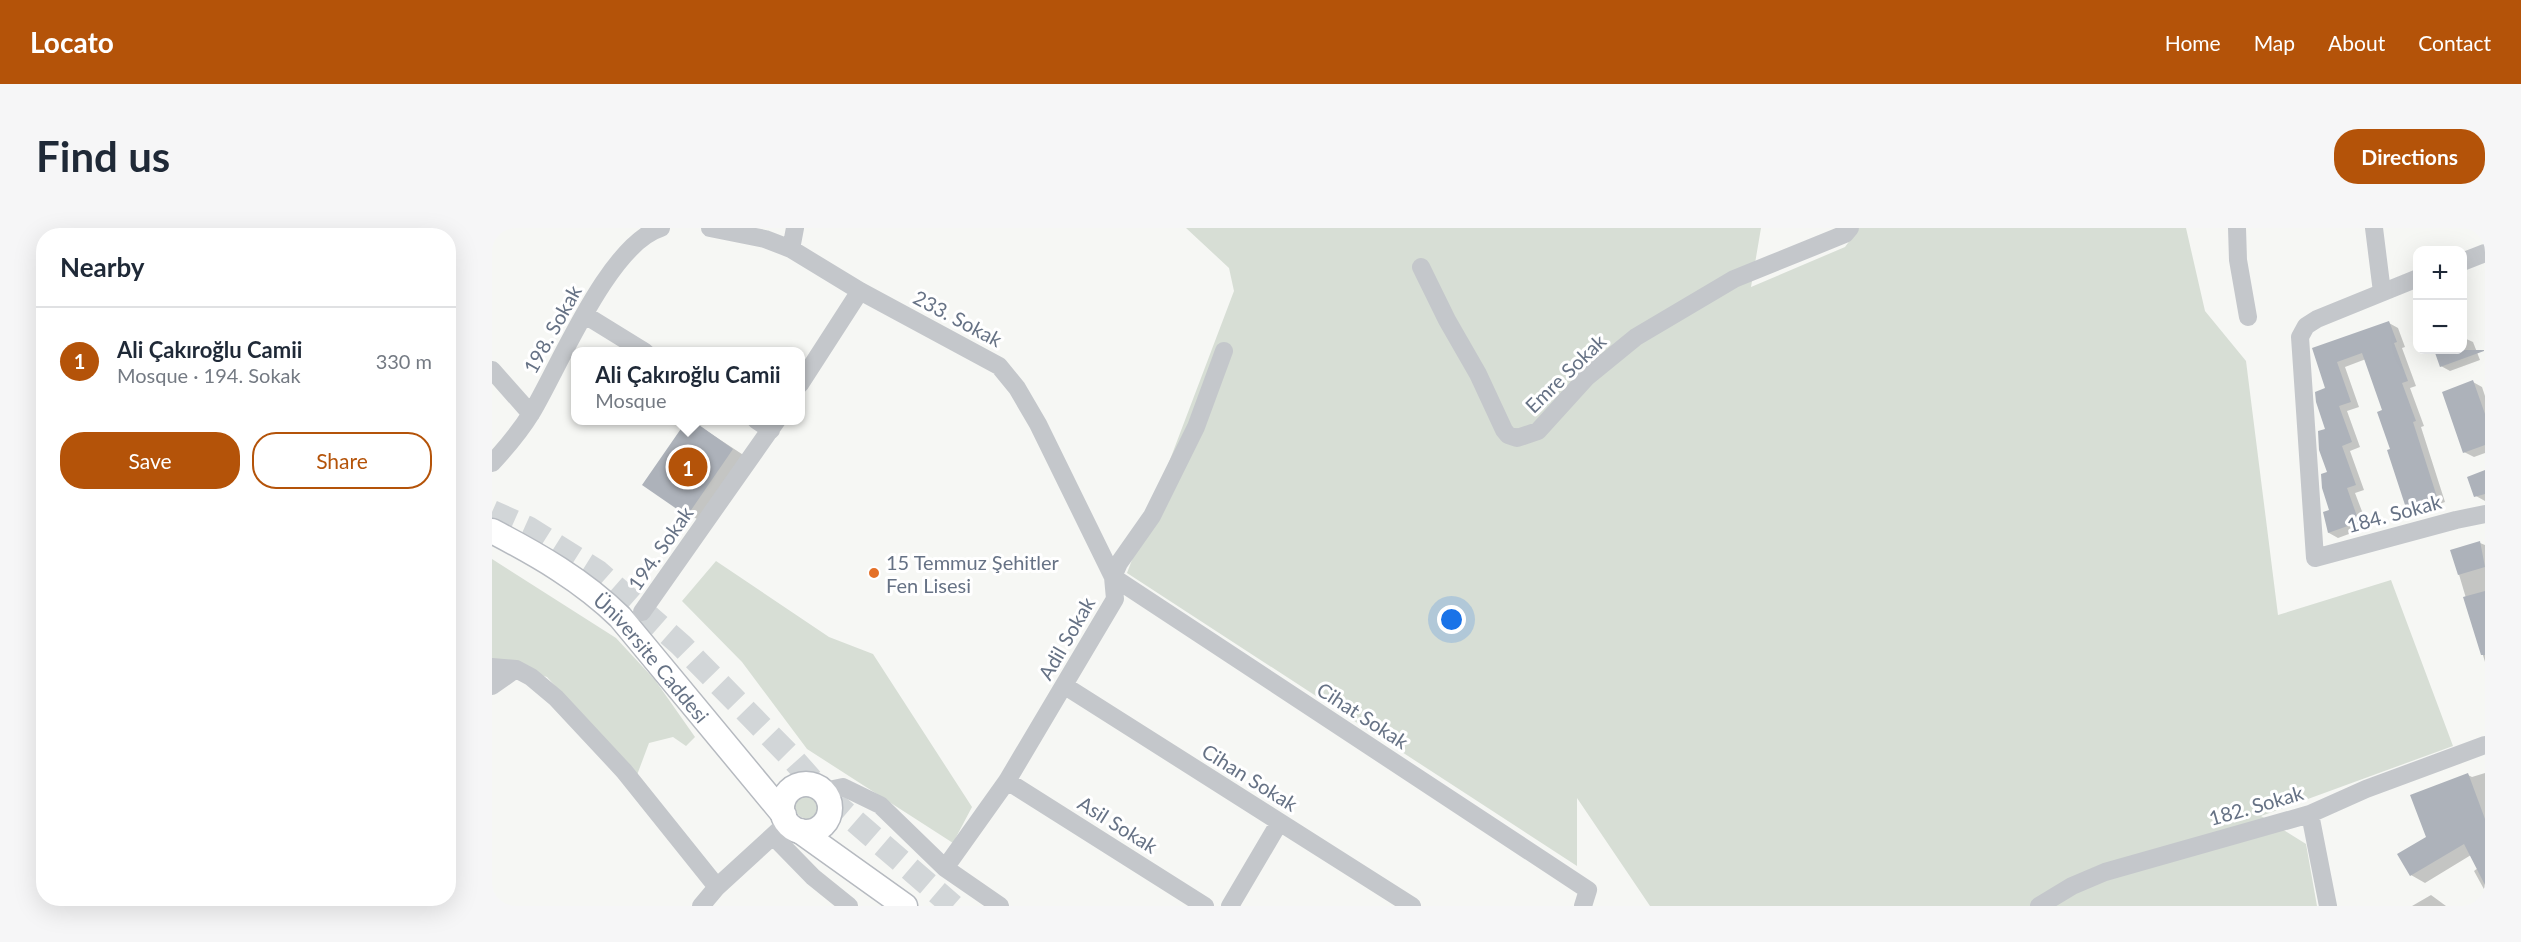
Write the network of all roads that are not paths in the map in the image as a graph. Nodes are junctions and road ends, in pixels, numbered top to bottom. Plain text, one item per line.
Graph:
1 (661, 228) edge
2 (710, 228) edge
3 (795, 228) edge
4 (1850, 228) edge
5 (2237, 228) edge
6 (2374, 228) edge
7 (791, 249) junction
8 (2485, 253) edge
9 (2467, 260) edge
10 (1421, 267) dead end
11 (2413, 280) edge
12 (860, 291) junction
13 (2382, 292) junction
14 (585, 315) junction
15 (2248, 317) dead end
16 (638, 347) edge
17 (1224, 351) dead end
18 (492, 370) edge
19 (805, 378) edge
20 (531, 414) junction
21 (767, 425) edge
22 (492, 463) edge
23 (2485, 514) edge
24 (492, 531) edge
25 (1113, 577) junction
26 (642, 612) dead end
27 (492, 667) edge
28 (516, 669) junction
29 (492, 686) edge
30 (1065, 686) junction
31 (2485, 745) edge
32 (1007, 781) junction
33 (824, 791) junction
34 (2310, 814) junction
35 (1279, 823) junction
36 (786, 826) junction
37 (945, 868) junction
38 (717, 887) junction
39 (1585, 898) edge
40 (701, 906) edge
41 (849, 906) edge
42 (905, 906) edge
43 (1000, 906) edge
44 (1206, 906) edge
45 (1230, 906) edge
46 (1412, 906) edge
47 (2039, 906) edge
48 (2328, 906) edge

1 - 14 street, 198. Sokak
2 - 7 street, 233. Sokak
3 - 7 street
4 - 10 street, Emre Sokak
5 - 15 street
6 - 13 street
7 - 12 street, 233. Sokak
8 - 9 street
11 - 13 street
12 - 19 street
12 - 25 street, 233. Sokak
13 - 23 street, 184. Sokak
14 - 16 street
14 - 20 street, 198. Sokak
17 - 25 street, Adil Sokak
18 - 20 street
20 - 22 street, 198. Sokak
21 - 26 street, 194. Sokak
24 - 36 street, Üniversite Caddesi
25 - 30 street, Adil Sokak
25 - 39 street, Cihat Sokak
27 - 28 street
28 - 29 street
28 - 38 street
30 - 32 street, Adil Sokak
30 - 35 street, Cihan Sokak
31 - 34 street, 182. Sokak
32 - 37 street, Adil Sokak
32 - 44 street, Asil Sokak
33 - 36 street
33 - 36 street
33 - 37 street
34 - 47 street, 182. Sokak
34 - 48 street
35 - 45 street
35 - 46 street, Cihan Sokak
36 - 38 street
36 - 41 street
36 - 42 street, Üniversite Caddesi
37 - 43 street
38 - 40 street

